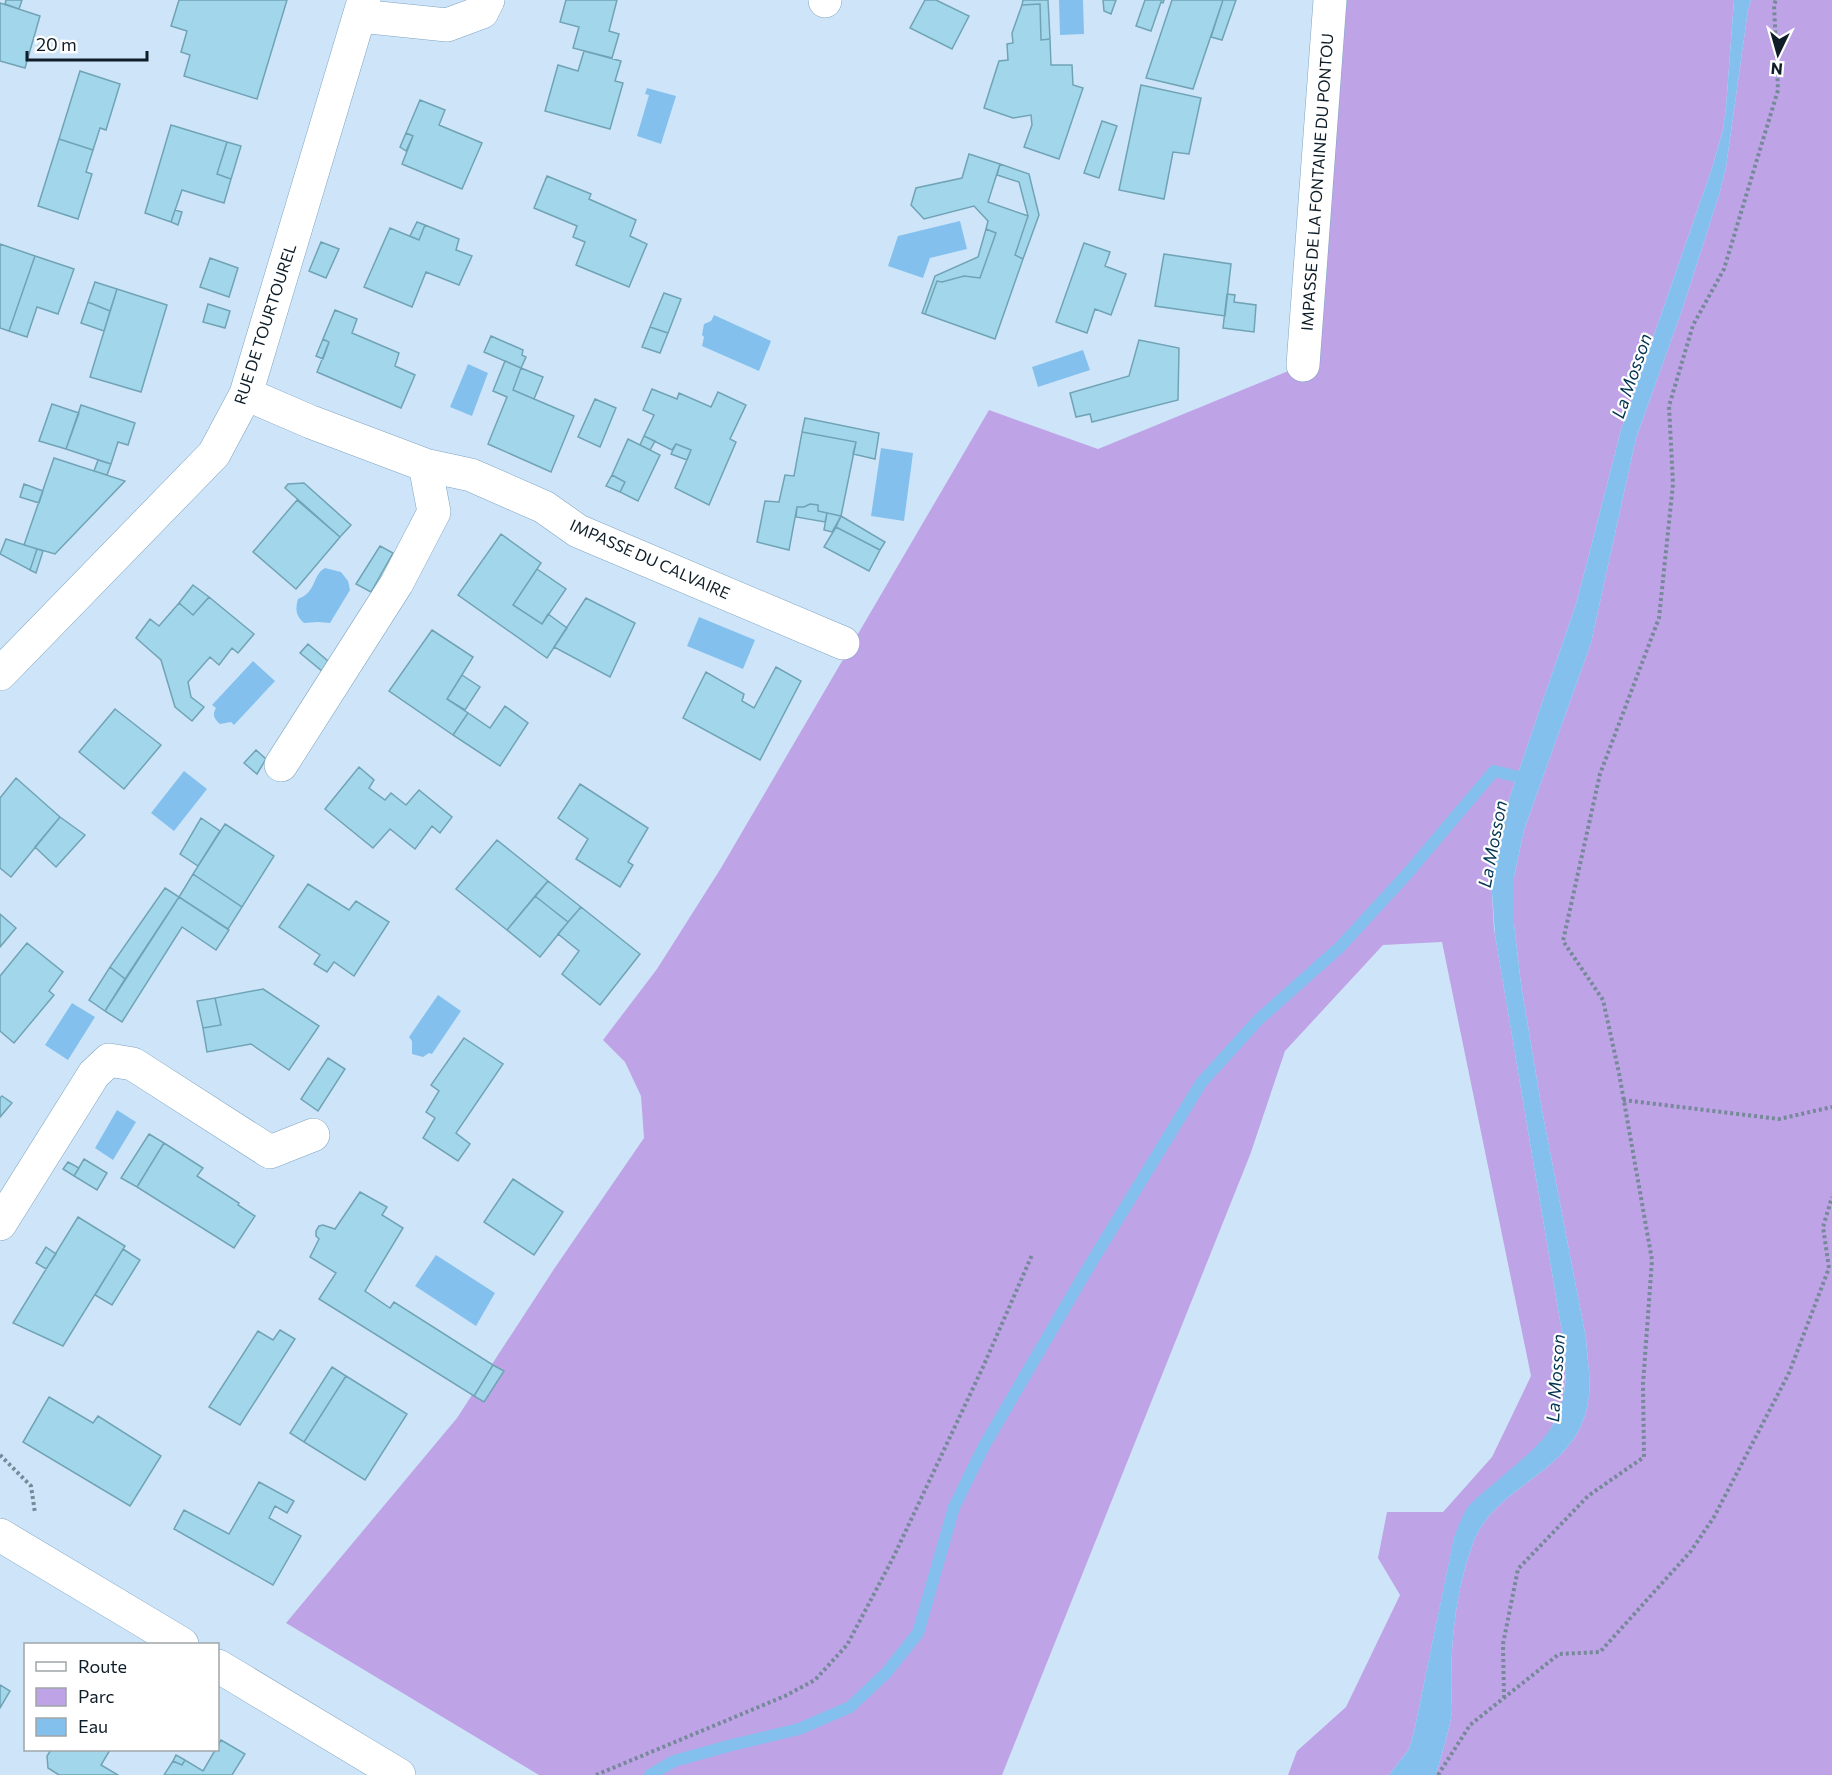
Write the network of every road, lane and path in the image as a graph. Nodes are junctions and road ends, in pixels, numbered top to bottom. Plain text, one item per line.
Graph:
1 (488, 0) edge
2 (1330, 0) edge
3 (1776, 0) edge
4 (362, 8) edge
5 (1303, 365) dead end
6 (246, 394) junction
7 (425, 465) junction
8 (843, 643) dead end
9 (0, 674) edge
10 (281, 765) dead end
11 (1623, 1100) junction
12 (1832, 1107) edge
13 (313, 1135) dead end
14 (1832, 1197) edge
15 (0, 1224) edge
16 (1032, 1256) dead end
17 (0, 1455) edge
18 (0, 1535) edge
19 (41, 1560) junction
20 (180, 1643) edge
21 (219, 1667) edge
22 (1503, 1698) junction
23 (399, 1775) edge
24 (596, 1775) edge
25 (1438, 1775) edge

1 - 4 street
2 - 5 street, IMPASSE DE LA FONTAINE DU PONTOU
3 - 11 path
4 - 6 street, RUE DE TOURTOUREL
6 - 7 street, IMPASSE DU CALVAIRE
6 - 9 street, RUE DE TOURTOUREL
7 - 8 street, IMPASSE DU CALVAIRE
7 - 10 street
11 - 12 path
11 - 22 path
13 - 15 street
14 - 22 path
16 - 24 path
17 - 19 path
18 - 19 street
19 - 20 street
21 - 23 street
22 - 25 path

